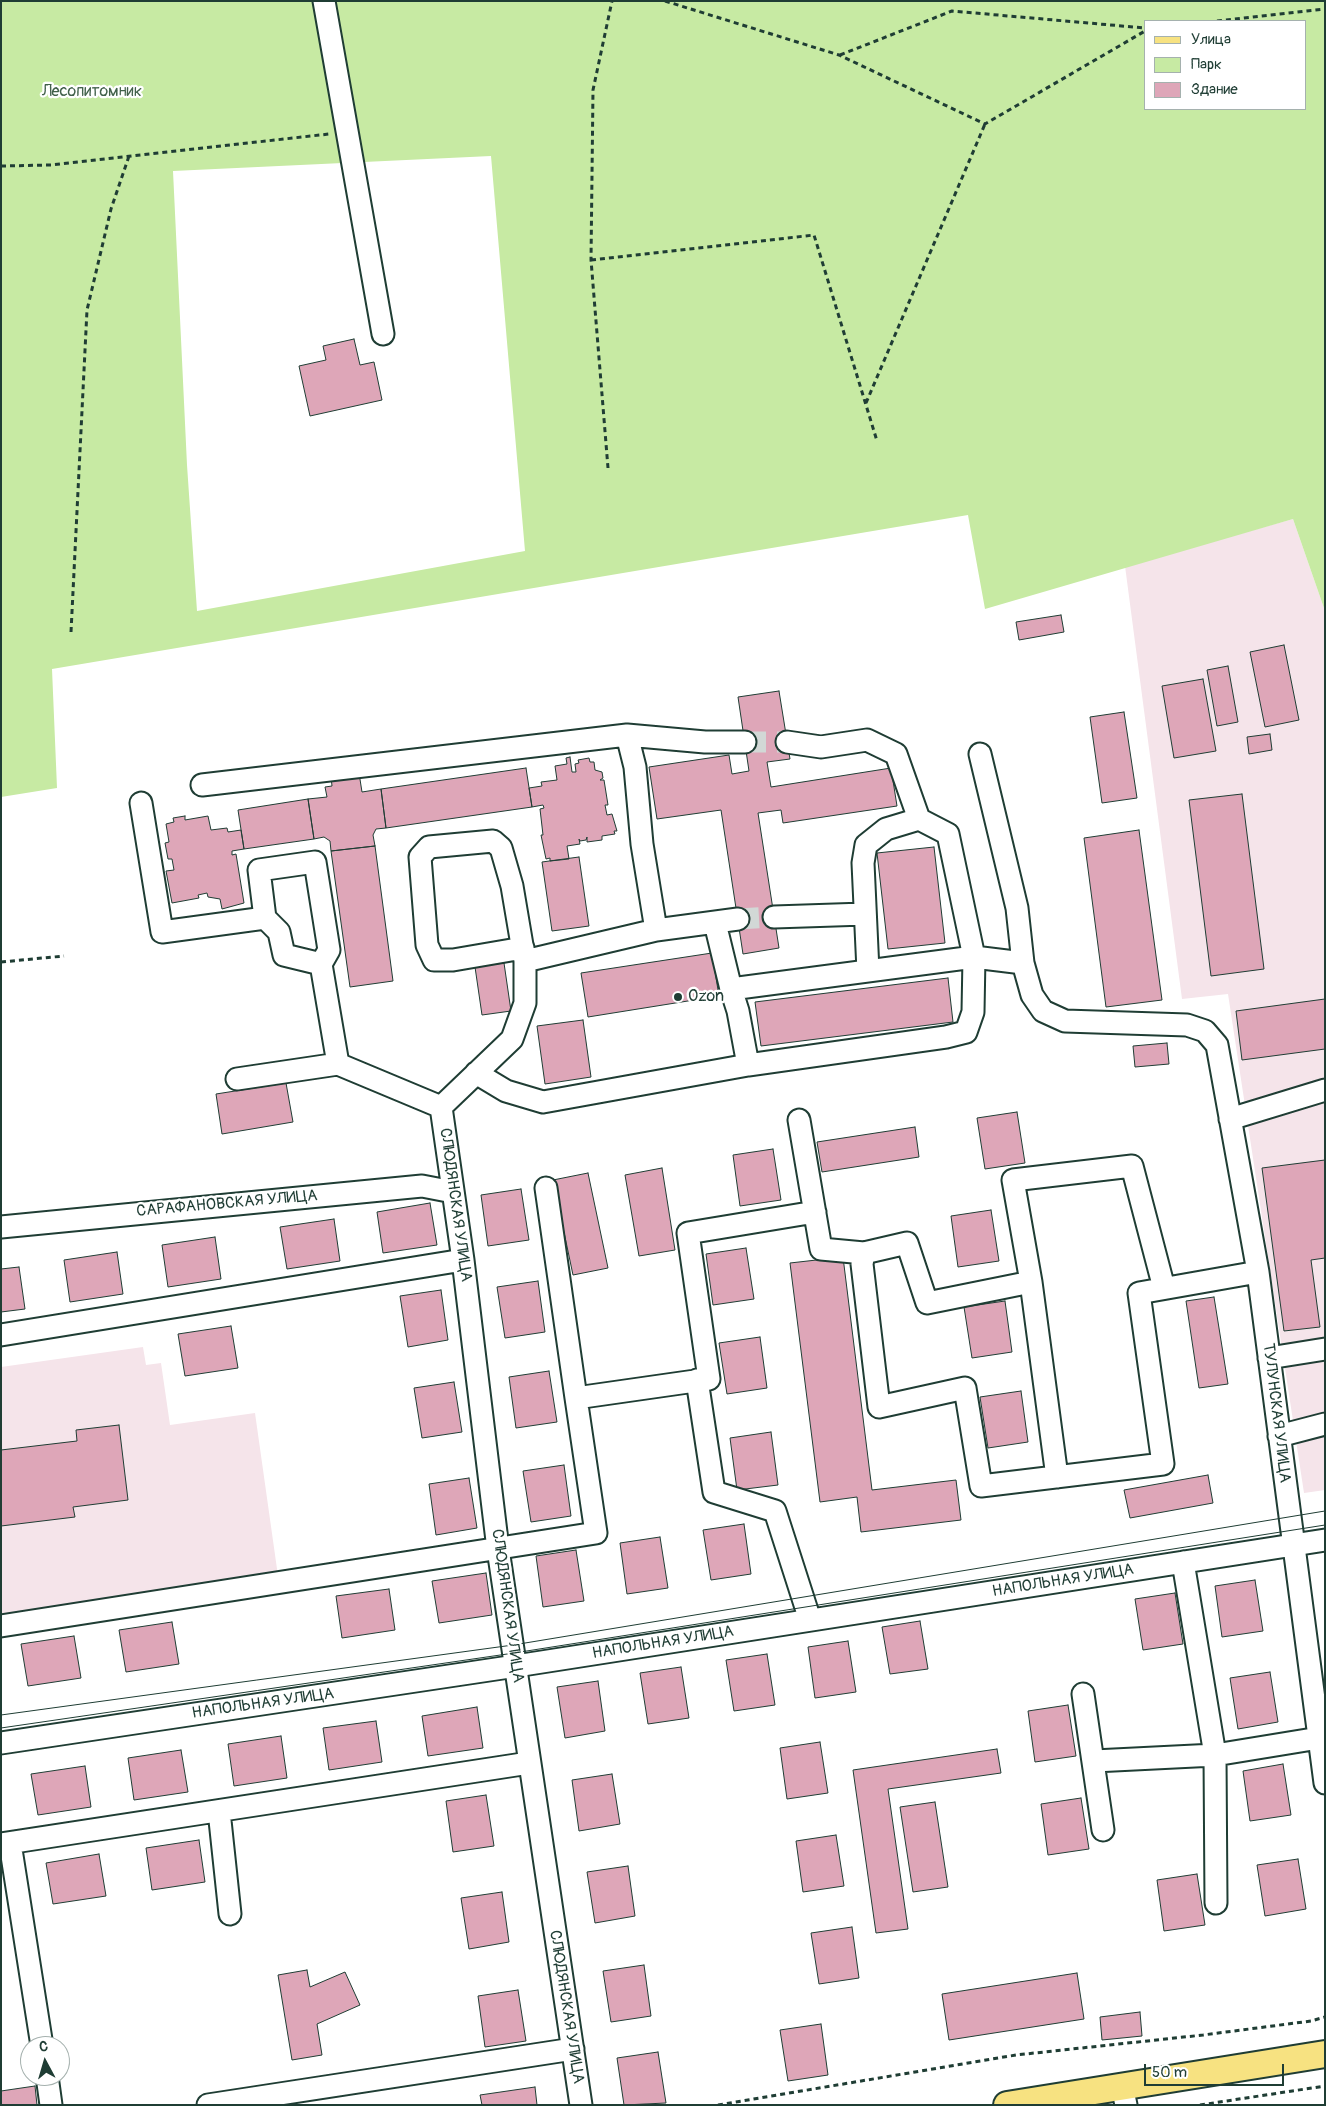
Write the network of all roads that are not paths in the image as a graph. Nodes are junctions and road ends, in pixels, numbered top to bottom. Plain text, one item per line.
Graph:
1 (324, 1) edge
2 (383, 334) dead end
3 (626, 735) junction
4 (745, 742) tunnel mouth
5 (787, 742) tunnel mouth
6 (980, 754) dead end
7 (202, 785) dead end
8 (141, 803) dead end
9 (919, 819) junction
10 (866, 914) junction
11 (774, 917) tunnel mouth
12 (264, 918) junction
13 (738, 919) tunnel mouth
14 (715, 922) junction
15 (656, 930) junction
16 (524, 954) junction
17 (974, 957) junction
18 (1023, 963) junction
19 (321, 964) junction
20 (868, 971) junction
21 (731, 989) junction
22 (338, 1064) junction
23 (748, 1065) junction
24 (476, 1072) junction
25 (237, 1079) dead end
26 (1325, 1090) edge
27 (441, 1107) junction
28 (1230, 1119) junction
29 (799, 1120) dead end
30 (546, 1188) dead end
31 (453, 1192) junction
32 (815, 1212) junction
33 (1, 1227) edge
34 (864, 1253) junction
35 (463, 1260) junction
36 (1258, 1272) junction
37 (1031, 1282) junction
38 (1164, 1288) junction
39 (1, 1335) edge
40 (1325, 1349) edge
41 (1269, 1358) junction
42 (697, 1380) junction
43 (576, 1398) junction
44 (1325, 1424) edge
45 (1279, 1436) junction
46 (1057, 1477) junction
47 (1325, 1540) edge
48 (1293, 1545) junction
49 (498, 1549) junction
50 (1183, 1562) junction
51 (810, 1620) junction
52 (1, 1626) edge
53 (516, 1666) junction
54 (1083, 1694) dead end
55 (1319, 1738) junction
56 (1, 1743) edge
57 (1215, 1755) junction
58 (1094, 1761) junction
59 (528, 1763) junction
60 (1325, 1783) edge
61 (219, 1811) junction
62 (1103, 1830) dead end
63 (6, 1843) edge
64 (1216, 1903) dead end
65 (230, 1914) dead end
66 (40, 2036) edge
67 (573, 2049) junction
68 (1325, 2054) edge
69 (48, 2086) edge
70 (1124, 2096) edge
71 (257, 2101) edge
72 (51, 2105) edge
73 (208, 2105) edge
74 (581, 2105) edge
75 (1007, 2105) edge

1 - 2 street
3 - 4 street
3 - 7 street
3 - 15 street
5 - 9 street
6 - 18 street
8 - 12 street
9 - 10 street
9 - 17 street
10 - 11 street
10 - 20 street
12 - 19 street
12 - 19 street
13 - 14 street
14 - 15 street
14 - 21 street
15 - 16 street
16 - 16 street
16 - 24 street
17 - 18 street
17 - 20 street
17 - 23 street
18 - 28 street, ТУЛУНСКАЯ УЛИЦА
19 - 22 street
20 - 21 street
21 - 23 street
22 - 25 street
22 - 27 street
23 - 24 street
24 - 27 street
26 - 28 street
27 - 31 street, СЛЮДЯНСКАЯ УЛИЦА
28 - 36 street, ТУЛУНСКАЯ УЛИЦА
29 - 32 street
30 - 43 street
31 - 33 street, САРАФАНОВСКАЯ УЛИЦА
31 - 35 street, СЛЮДЯНСКАЯ УЛИЦА
32 - 34 street
32 - 42 street
34 - 37 street
34 - 46 street
35 - 39 street
35 - 49 street, СЛЮДЯНСКАЯ УЛИЦА
36 - 38 street
36 - 41 street, ТУЛУНСКАЯ УЛИЦА
37 - 38 street
37 - 46 street
38 - 46 street
40 - 41 street
41 - 45 street, ТУЛУНСКАЯ УЛИЦА
42 - 43 street
42 - 51 street
43 - 49 street
44 - 45 street
45 - 48 street, ТУЛУНСКАЯ УЛИЦА
47 - 48 street, НАПОЛЬНАЯ УЛИЦА
48 - 50 street, НАПОЛЬНАЯ УЛИЦА
48 - 55 street, ТУЛУНСКАЯ УЛИЦА
49 - 52 street
49 - 53 street, СЛЮДЯНСКАЯ УЛИЦА
50 - 51 street, НАПОЛЬНАЯ УЛИЦА
50 - 57 street
51 - 53 street, НАПОЛЬНАЯ УЛИЦА
53 - 56 street, НАПОЛЬНАЯ УЛИЦА
53 - 59 street, СЛЮДЯНСКАЯ УЛИЦА
54 - 58 street
55 - 57 street
55 - 60 street, ТУЛУНСКАЯ УЛИЦА
57 - 58 street
57 - 64 street
58 - 62 street
59 - 61 street
59 - 67 street, СЛЮДЯНСКАЯ УЛИЦА
61 - 63 street
61 - 65 street
63 - 66 street
67 - 71 street
67 - 74 street, СЛЮДЯНСКАЯ УЛИЦА
68 - 70 main road
69 - 72 street
70 - 75 main road
71 - 73 street

